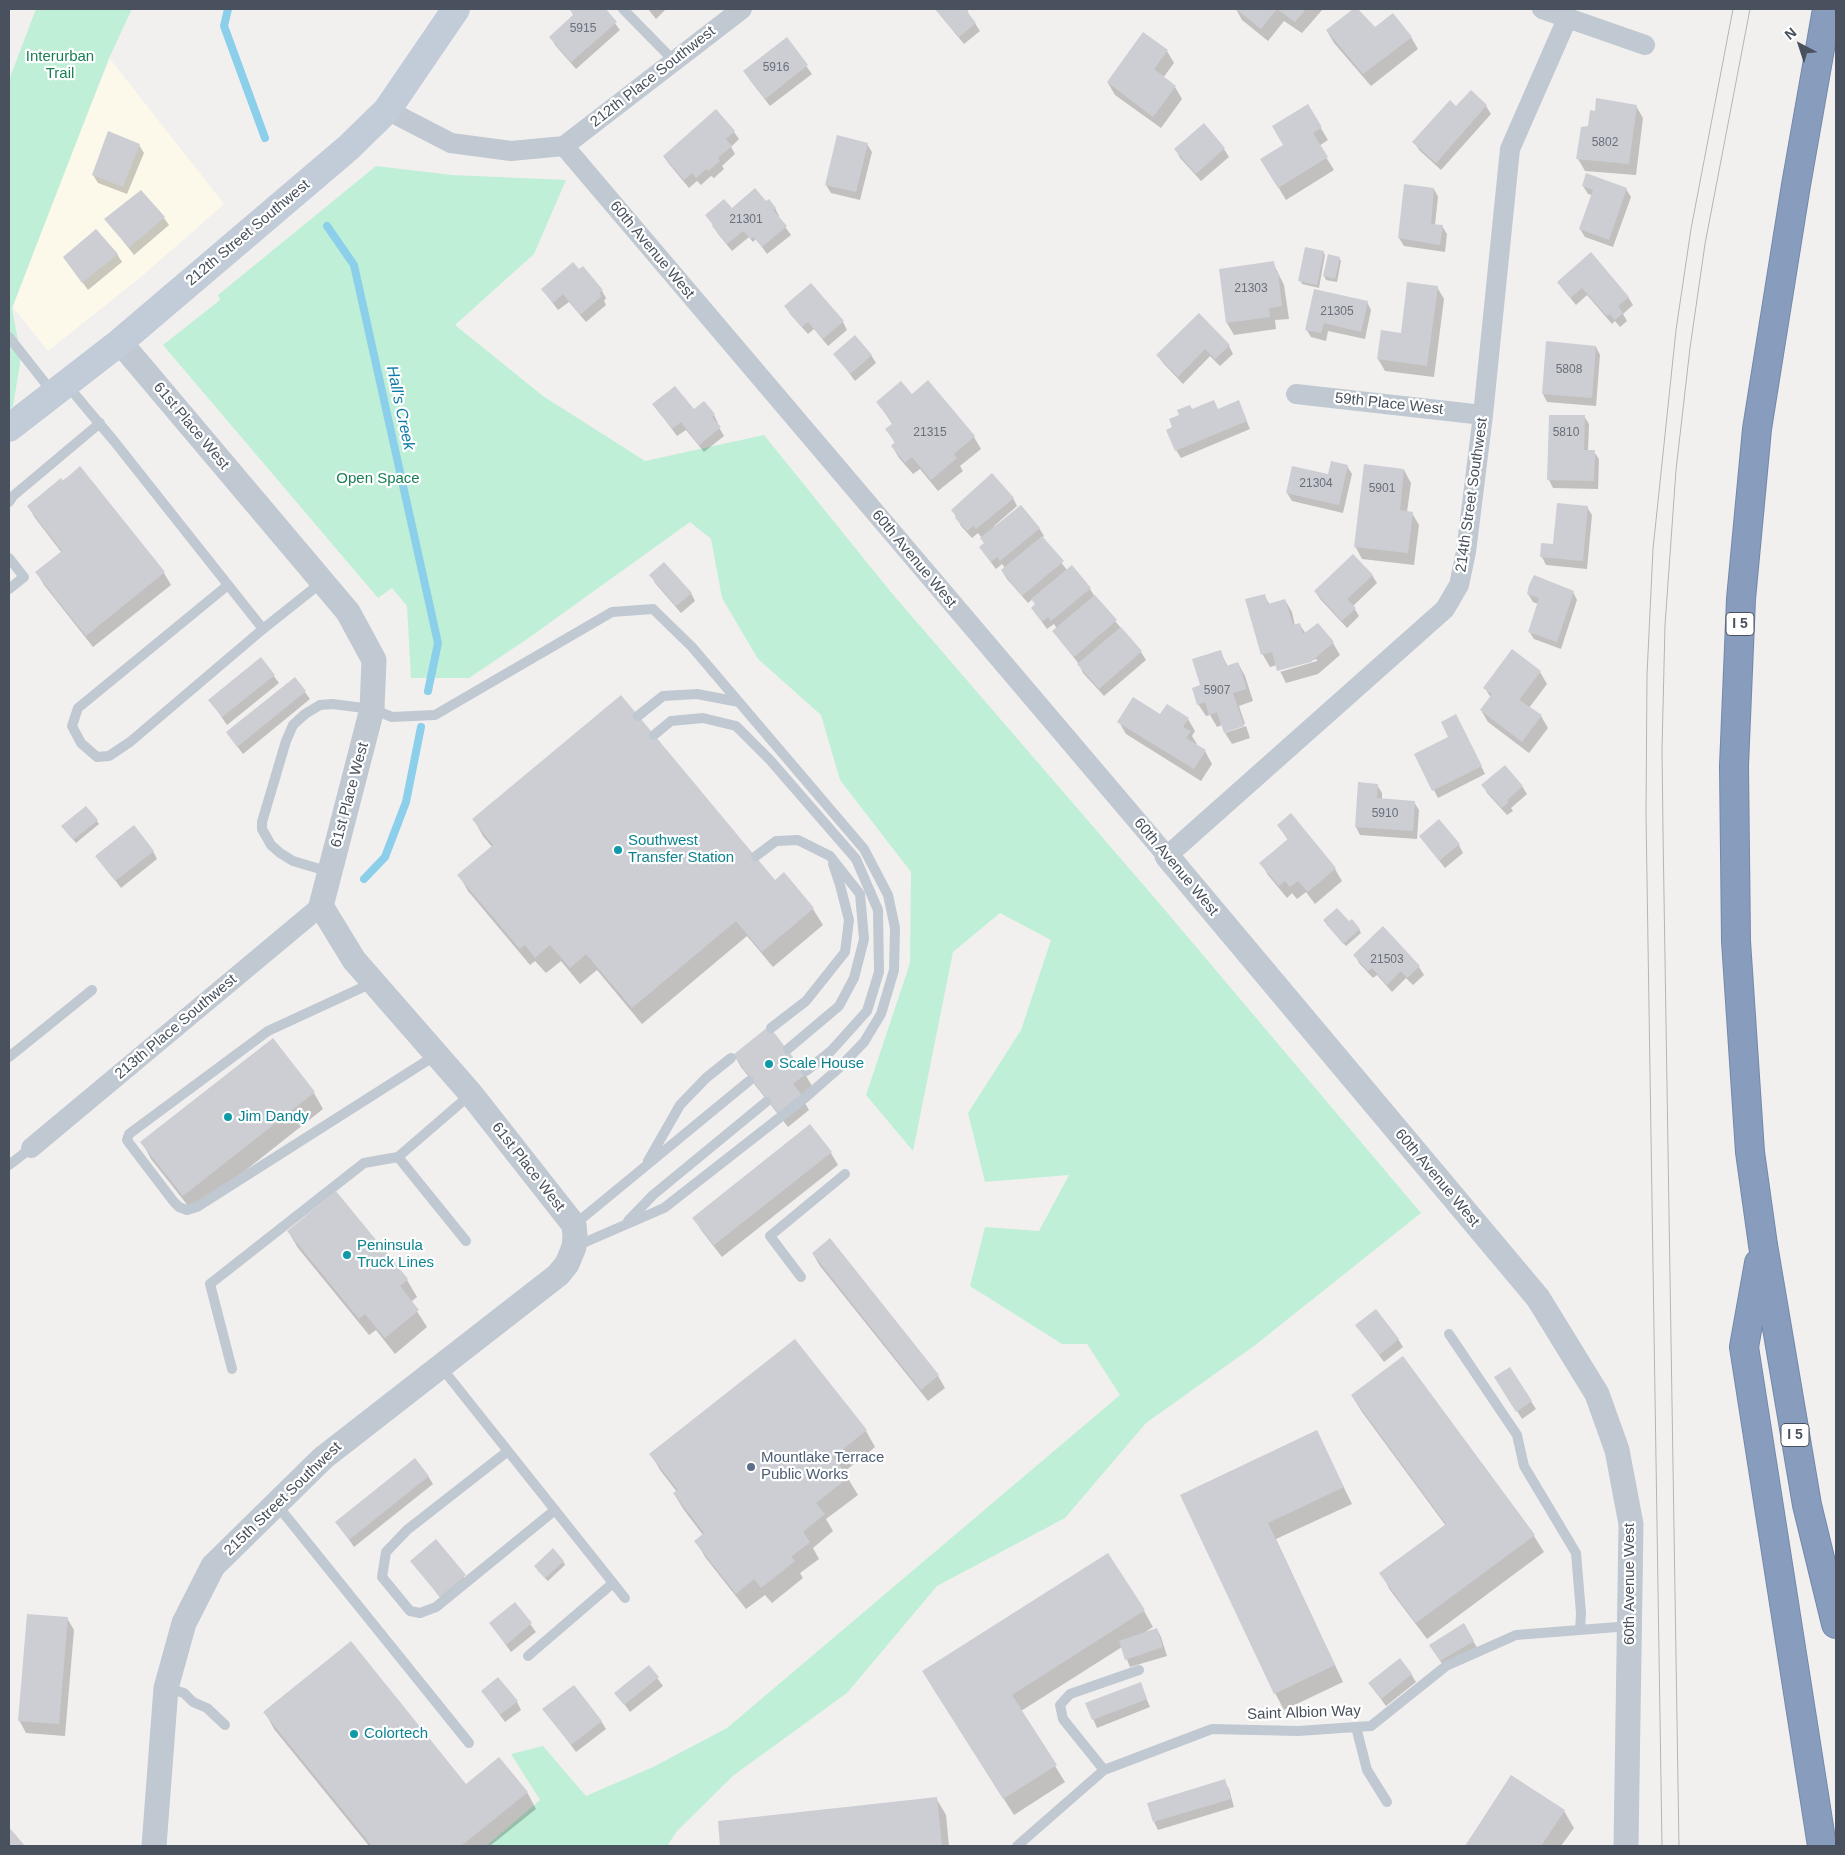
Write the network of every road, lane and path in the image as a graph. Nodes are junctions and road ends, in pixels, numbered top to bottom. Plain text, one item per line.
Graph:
1 (456, 9) edge
2 (623, 9) edge
3 (742, 9) edge
4 (1542, 9) edge
5 (1827, 9) edge
6 (1567, 19) junction
7 (1645, 44) dead end
8 (674, 62) junction
9 (387, 110) junction
10 (564, 146) junction
11 (9, 337) edge
12 (120, 342) junction
13 (59, 388) junction
14 (1296, 394) dead end
15 (1483, 415) junction
16 (100, 423) junction
17 (9, 428) edge
18 (9, 502) edge
19 (9, 558) edge
20 (322, 581) junction
21 (228, 586) junction
22 (9, 589) edge
23 (263, 629) junction
24 (738, 702) junction
25 (372, 709) junction
26 (638, 716) dead end
27 (654, 735) dead end
28 (756, 856) dead end
29 (830, 856) junction
30 (1167, 856) junction
31 (330, 872) junction
32 (320, 906) junction
33 (373, 982) junction
34 (92, 990) dead end
35 (771, 1028) dead end
36 (788, 1049) dead end
37 (436, 1055) junction
38 (9, 1057) edge
39 (731, 1058) dead end
40 (806, 1071) dead end
41 (749, 1081) dead end
42 (471, 1094) junction
43 (766, 1102) dead end
44 (31, 1148) joint
45 (398, 1157) junction
46 (9, 1165) edge
47 (645, 1166) junction
48 (845, 1174) dead end
49 (623, 1226) junction
50 (574, 1236) junction
51 (466, 1241) dead end
52 (1763, 1244) junction
53 (801, 1277) dead end
54 (1449, 1334) dead end
55 (441, 1366) junction
56 (232, 1369) dead end
57 (508, 1451) junction
58 (276, 1504) junction
59 (555, 1510) junction
60 (613, 1583) junction
61 (625, 1598) dead end
62 (1836, 1624) edge
63 (1630, 1626) junction
64 (1580, 1630) junction
65 (528, 1656) dead end
66 (1139, 1670) dead end
67 (166, 1688) junction
68 (224, 1725) dead end
69 (1371, 1726) junction
70 (1356, 1727) junction
71 (469, 1744) dead end
72 (1361, 1746) junction
73 (1104, 1770) junction
74 (1387, 1802) dead end
75 (154, 1846) edge
76 (1017, 1846) edge
77 (1626, 1846) edge
78 (1822, 1846) edge

1 - 9 main road, 212th Street Southwest
2 - 8 lane
3 - 8 street, 212th Place Southwest
4 - 6 street
5 - 52 highway, I 5
6 - 7 street
6 - 15 street, 214th Street Southwest
8 - 10 street, 212th Place Southwest
9 - 10 street
9 - 12 main road, 212th Street Southwest
10 - 30 street, 60th Avenue West
11 - 13 lane
12 - 13 main road, 212th Street Southwest
12 - 20 street, 61st Place West
13 - 16 lane
13 - 17 main road, 212th Street Southwest
14 - 15 street, 59th Place West
15 - 30 street, 214th Street Southwest
16 - 18 lane
16 - 21 lane
19 - 22 lane
20 - 23 lane
20 - 25 street, 61st Place West
21 - 23 lane
21 - 23 lane
24 - 25 lane
24 - 26 lane
24 - 49 lane
25 - 31 street, 61st Place West
25 - 31 lane
27 - 40 lane
28 - 29 lane
29 - 35 lane
29 - 36 lane
30 - 63 street, 60th Avenue West
31 - 32 street, 61st Place West
32 - 33 street, 61st Place West
32 - 44 street, 213th Place Southwest
33 - 37 street, 61st Place West
33 - 37 lane
34 - 38 lane
37 - 42 street, 61st Place West
39 - 47 lane
41 - 47 lane
42 - 45 lane
42 - 50 street, 61st Place West
43 - 49 lane
44 - 46 lane
45 - 51 lane
45 - 56 lane
47 - 50 lane
48 - 53 lane
49 - 50 lane
50 - 55 street, 215th Street Southwest
52 - 62 highway, I 5
52 - 78 highway
54 - 64 lane
55 - 57 lane
55 - 58 street, 215th Street Southwest
57 - 59 lane
57 - 59 lane
58 - 67 street, 215th Street Southwest
58 - 71 lane
59 - 60 lane
60 - 61 lane
60 - 65 lane
63 - 64 lane, Saint Albion Way
63 - 77 street, 60th Avenue West
64 - 69 lane, Saint Albion Way
66 - 73 lane
67 - 68 lane
67 - 75 street, 215th Street Southwest
69 - 70 lane, Saint Albion Way
69 - 72 lane
70 - 72 lane
70 - 73 lane, Saint Albion Way
72 - 74 lane
73 - 76 lane, Saint Albion Way

